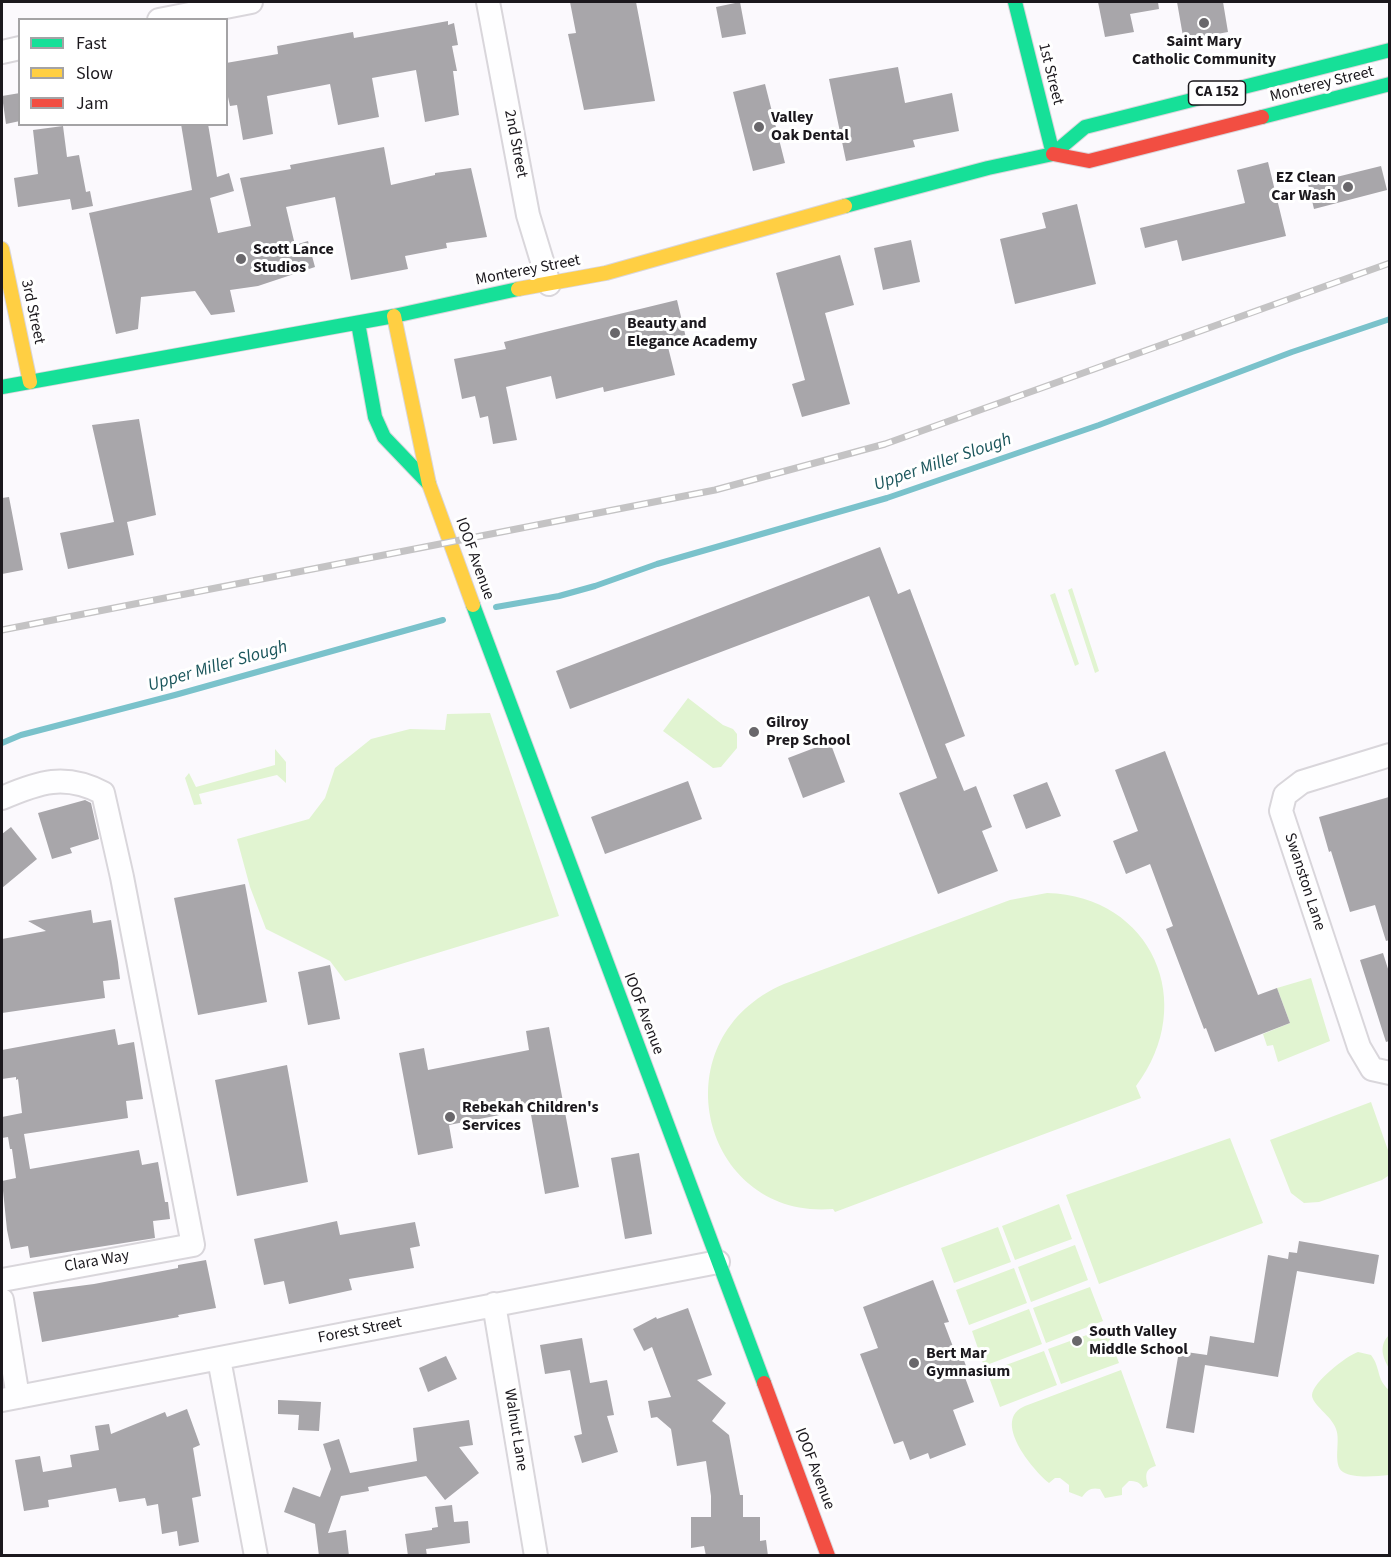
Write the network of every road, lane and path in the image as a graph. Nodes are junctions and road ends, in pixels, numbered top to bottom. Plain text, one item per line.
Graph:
1 (251, 2) edge
2 (488, 2) edge
3 (1015, 2) edge
4 (169, 18) edge
5 (18, 48) edge
6 (1389, 50) edge
7 (2, 52) edge
8 (1389, 84) edge
9 (1053, 154) junction
10 (2, 249) edge
11 (549, 284) junction
12 (394, 316) junction
13 (358, 323) junction
14 (30, 382) junction
15 (2, 387) edge
16 (429, 484) junction
17 (1389, 755) edge
18 (2, 798) edge
19 (1383, 1072) edge
20 (718, 1262) junction
21 (2, 1280) edge
22 (2, 1300) edge
23 (494, 1304) junction
24 (219, 1359) junction
25 (10, 1398) edge
26 (256, 1556) edge
27 (536, 1556) edge
28 (828, 1556) edge

1 - 4 street
2 - 11 street, 2nd Street
3 - 9 main road, 1st Street
5 - 7 street
6 - 9 main road, Monterey Street / CA 152
8 - 9 main road, Monterey Street / CA 152
9 - 11 main road, Monterey Street
10 - 14 main road, 3rd Street
11 - 12 main road, Monterey Street
12 - 13 main road, Monterey Street
12 - 16 main road, IOOF Avenue
13 - 14 main road, Monterey Street
13 - 16 main road, IOOF Avenue
14 - 15 main road, Monterey Street
16 - 20 main road, IOOF Avenue
17 - 19 street, Swanston Lane
18 - 21 street, Clara Way
20 - 23 street, Forest Street
20 - 28 main road, IOOF Avenue
22 - 25 street
23 - 24 street, Forest Street
23 - 27 street, Walnut Lane
24 - 25 street, Forest Street
24 - 26 street

